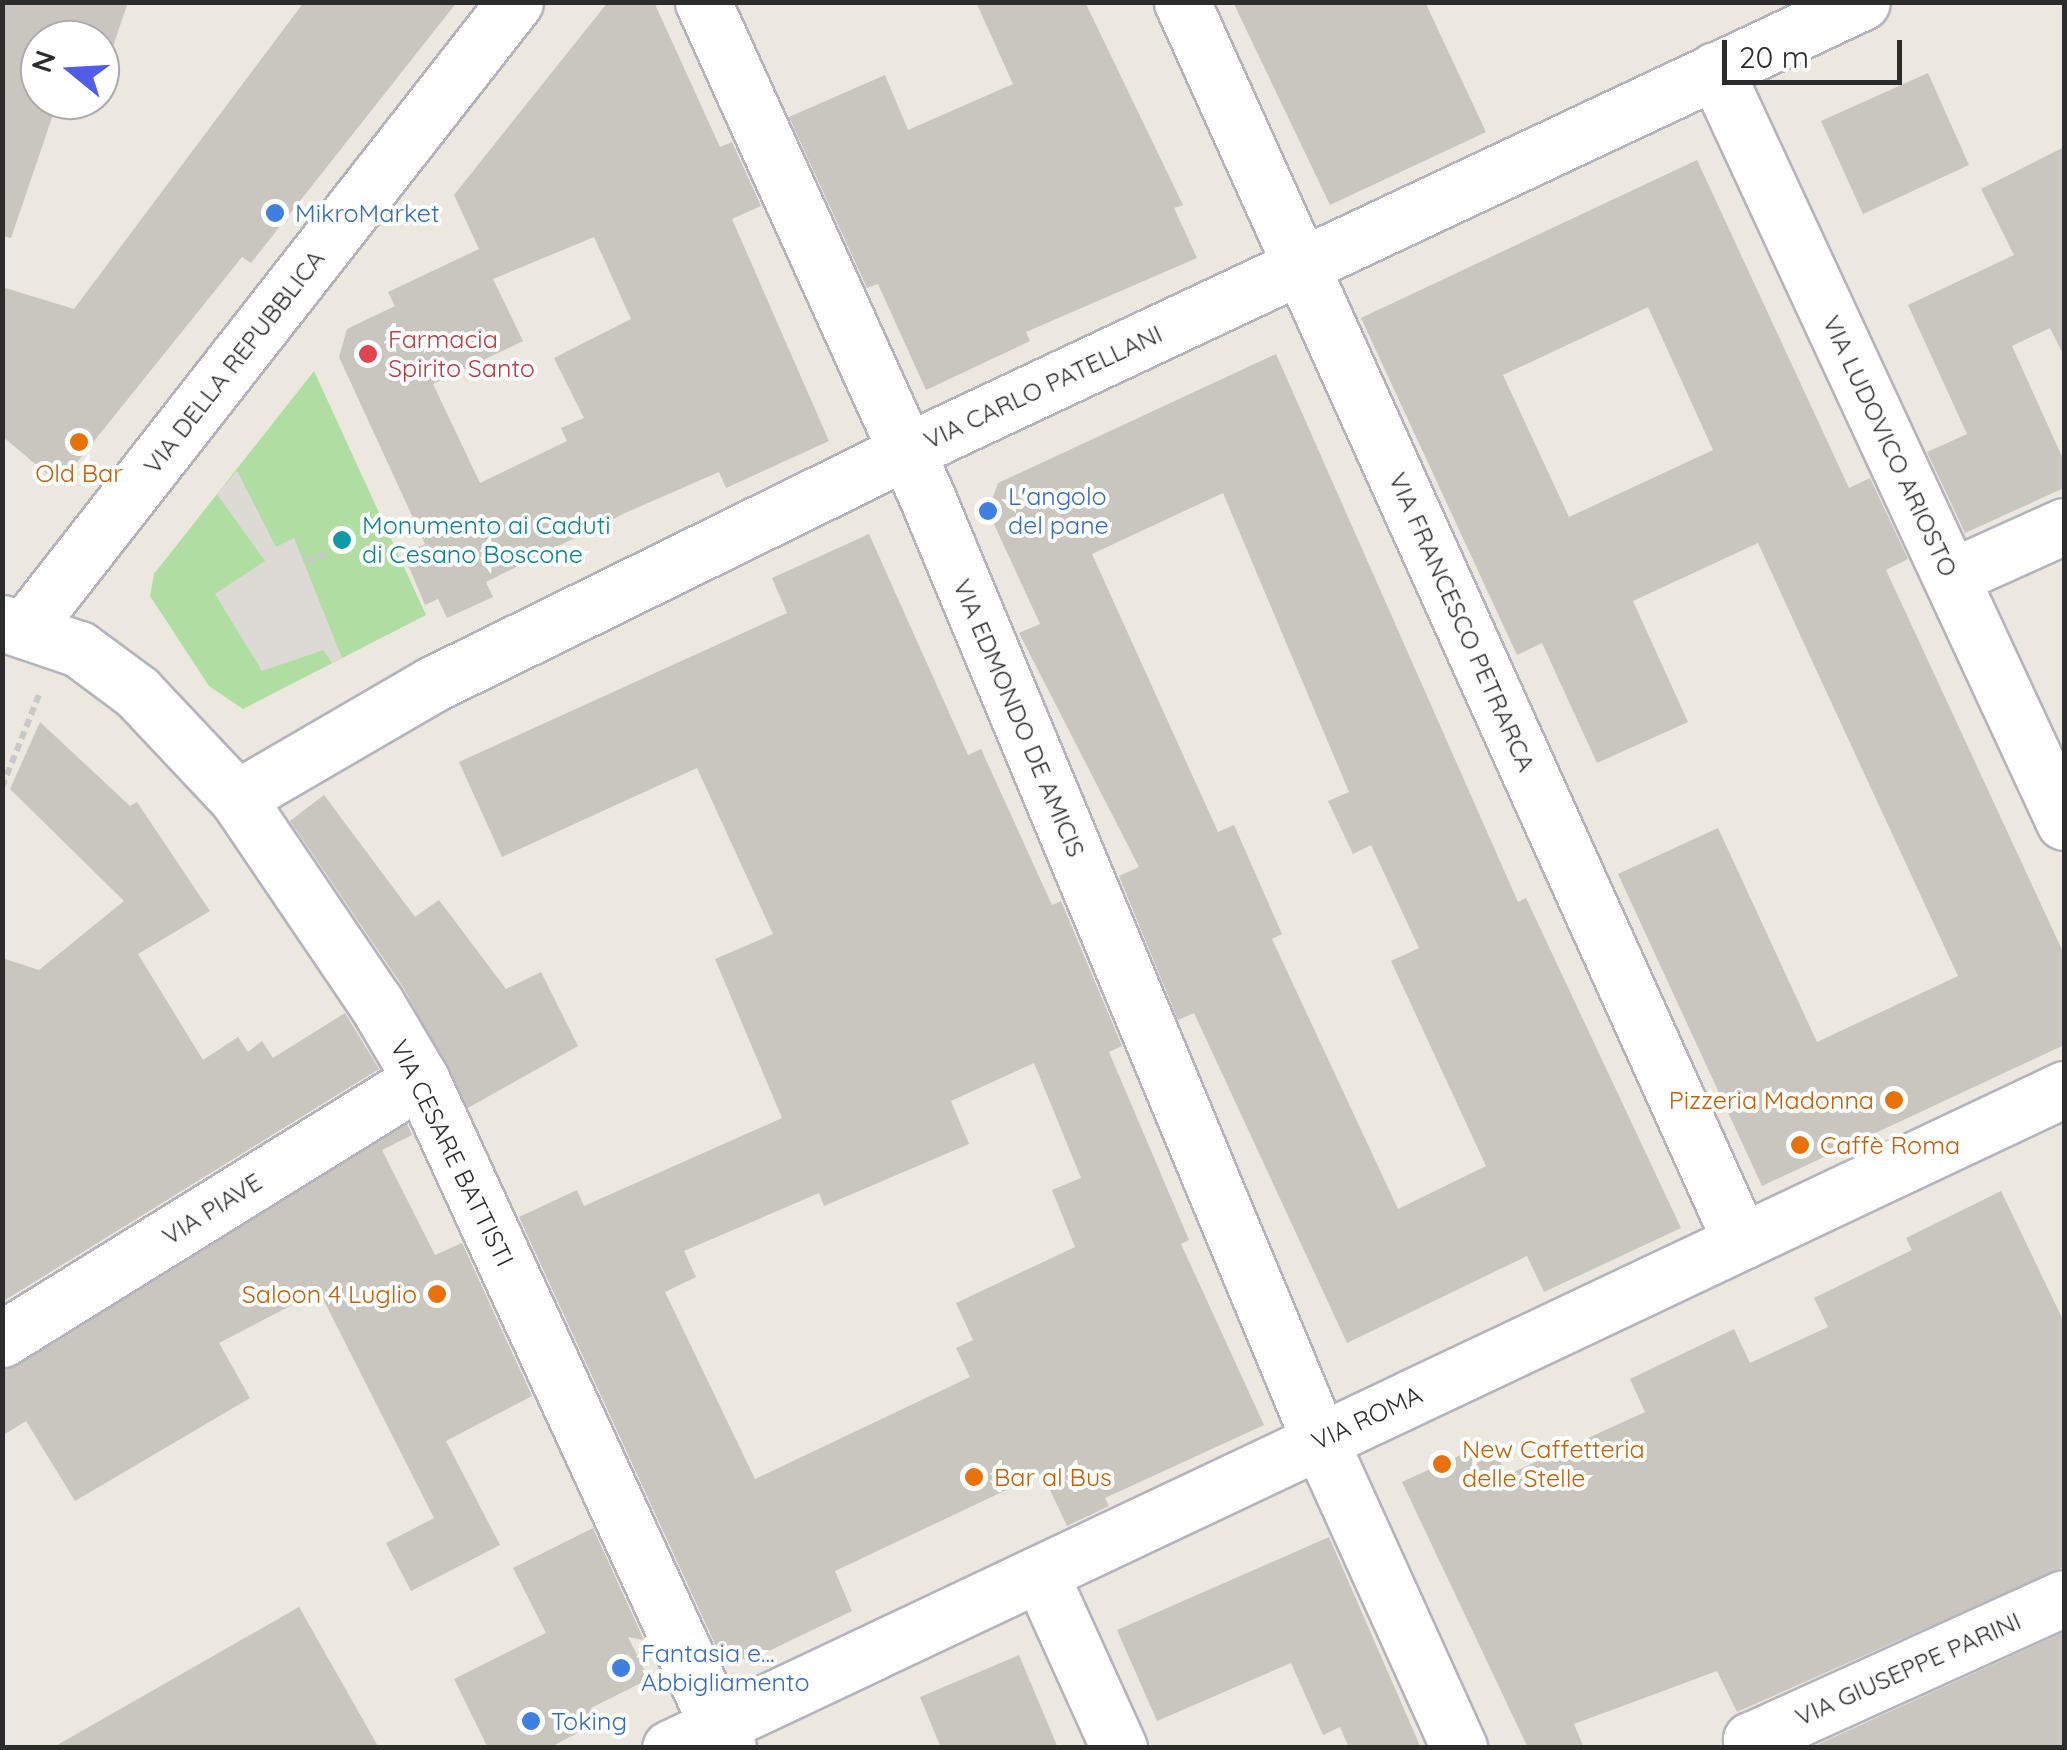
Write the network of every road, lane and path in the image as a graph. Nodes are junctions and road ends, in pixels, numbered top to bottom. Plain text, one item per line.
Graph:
1 (515, 2) edge
2 (703, 2) edge
3 (1182, 2) edge
4 (1862, 2) edge
5 (1715, 70) junction
6 (1300, 264) junction
7 (907, 451) junction
8 (2064, 526) edge
9 (328, 553) dead end
10 (306, 562) dead end
11 (1951, 577) junction
12 (32, 631) edge
13 (2, 787) edge
14 (237, 798) junction
15 (2064, 822) edge
16 (421, 1079) junction
17 (2064, 1090) edge
18 (1741, 1242) junction
19 (2, 1339) edge
20 (1320, 1441) junction
21 (1042, 1578) junction
22 (2064, 1598) edge
23 (705, 1740) edge
24 (1752, 1744) edge
25 (1119, 1748) edge
26 (1459, 1748) edge

1 - 12 street, VIA DELLA REPUBBLICA
2 - 7 street, VIA EDMONDO DE AMICIS
3 - 6 street, VIA FRANCESCO PETRARCA
4 - 5 street, VIA CARLO PATELLANI
5 - 6 street, VIA CARLO PATELLANI
5 - 11 street, VIA LUDOVICO ARIOSTO
6 - 7 street, VIA CARLO PATELLANI
6 - 18 street, VIA FRANCESCO PETRARCA
7 - 14 street, VIA CARLO PATELLANI
7 - 20 street, VIA EDMONDO DE AMICIS
8 - 11 street
9 - 10 path
11 - 15 street, VIA LUDOVICO ARIOSTO
12 - 13 path
12 - 14 street, VIA CESARE BATTISTI
14 - 16 street, VIA CESARE BATTISTI
16 - 19 street, VIA PIAVE
16 - 23 street, VIA CESARE BATTISTI
17 - 18 street, VIA ROMA
18 - 20 street, VIA ROMA
20 - 21 street, VIA ROMA
20 - 26 street, VIA EDMONDO DE AMICIS
21 - 23 street, VIA ROMA
21 - 25 street
22 - 24 street, VIA GIUSEPPE PARINI

